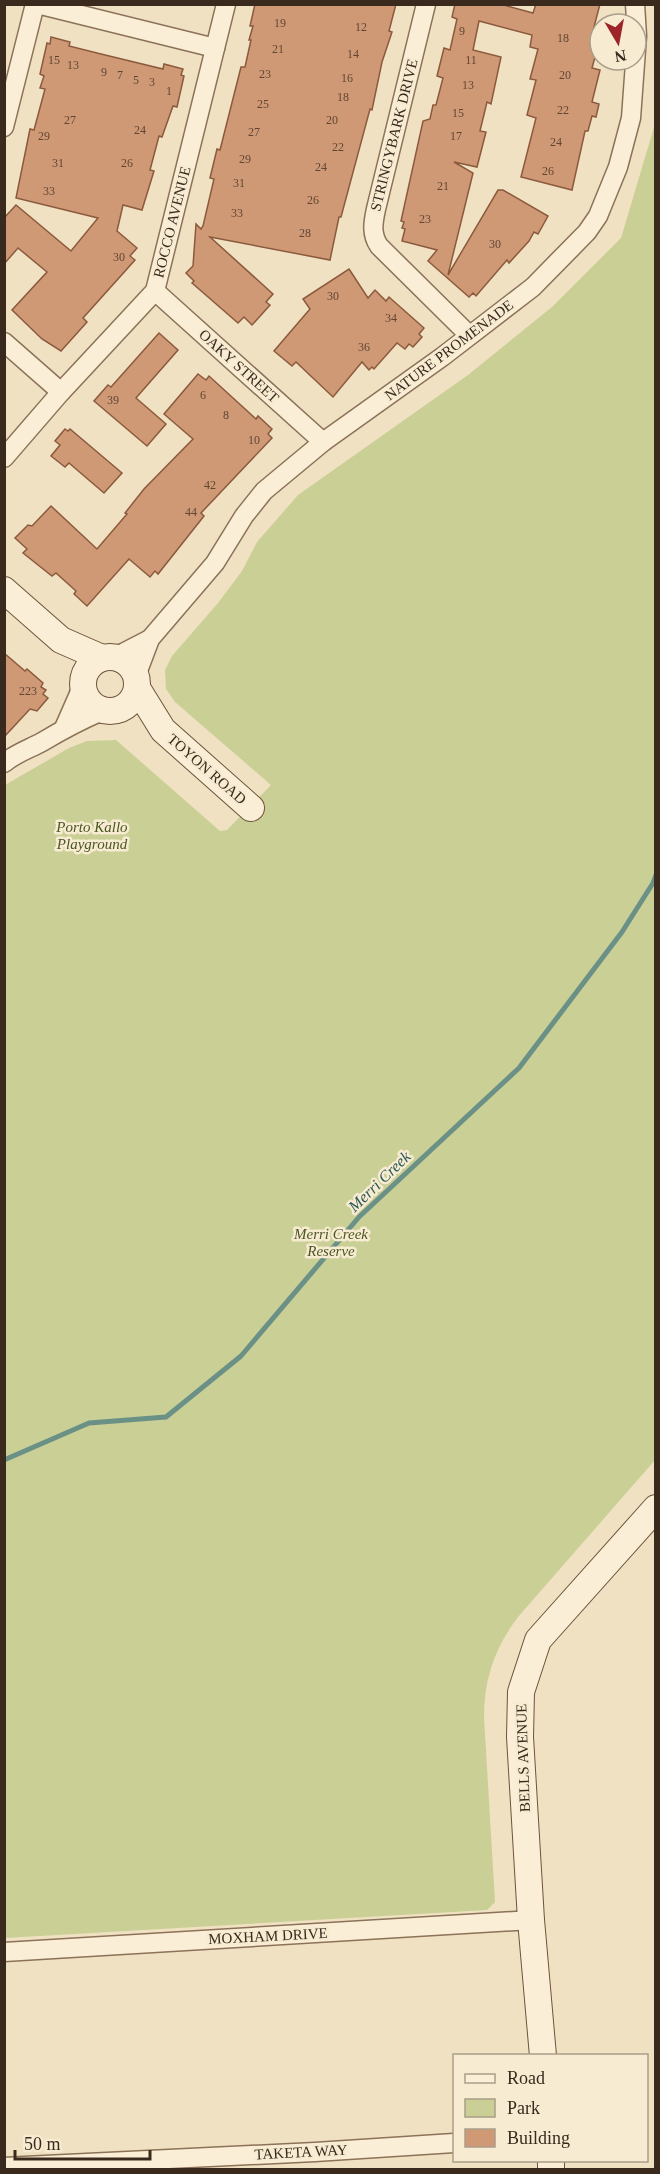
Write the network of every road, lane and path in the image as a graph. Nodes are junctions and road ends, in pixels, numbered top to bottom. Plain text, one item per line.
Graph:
1 (36, 4) edge
2 (226, 4) edge
3 (426, 4) edge
4 (635, 4) edge
5 (215, 48) junction
6 (4, 127) edge
7 (155, 291) junction
8 (470, 335) junction
9 (4, 342) edge
10 (61, 392) junction
11 (323, 442) junction
12 (4, 458) edge
13 (4, 590) edge
14 (150, 639) junction
15 (61, 640) junction
16 (108, 658) junction
17 (136, 682) junction
18 (82, 684) junction
19 (109, 711) junction
20 (64, 728) junction
21 (163, 730) junction
22 (4, 763) edge
23 (251, 808) dead end
24 (656, 1508) edge
25 (531, 1920) junction
26 (4, 1952) edge
27 (543, 2054) edge
28 (453, 2143) edge
29 (315, 2161) edge
30 (101, 2166) edge
31 (4, 2167) edge

1 - 5 street
1 - 6 street
2 - 5 street, ROCCO AVENUE
3 - 8 street, STRINGYBARK DRIVE
4 - 8 street, NATURE PROMENADE
5 - 7 street, ROCCO AVENUE
7 - 10 street, ROCCO AVENUE
7 - 11 street, OAKY STREET
8 - 11 street, NATURE PROMENADE
9 - 10 street
10 - 12 street, ROCCO AVENUE
11 - 14 street, NATURE PROMENADE
13 - 15 street
14 - 16 street, NATURE PROMENADE
14 - 17 street, NATURE PROMENADE
15 - 16 street
15 - 18 street
16 - 17 street
16 - 18 street
17 - 19 street
17 - 21 street, TOYON ROAD
18 - 19 street
18 - 20 street
19 - 20 street
19 - 21 street, TOYON ROAD
20 - 22 street
21 - 23 street, TOYON ROAD
24 - 25 street, BELLS AVENUE
25 - 26 street, MOXHAM DRIVE
25 - 27 street, BELLS AVENUE
28 - 29 street, TAKETA WAY
29 - 30 street, TAKETA WAY
30 - 31 street, TAKETA WAY

